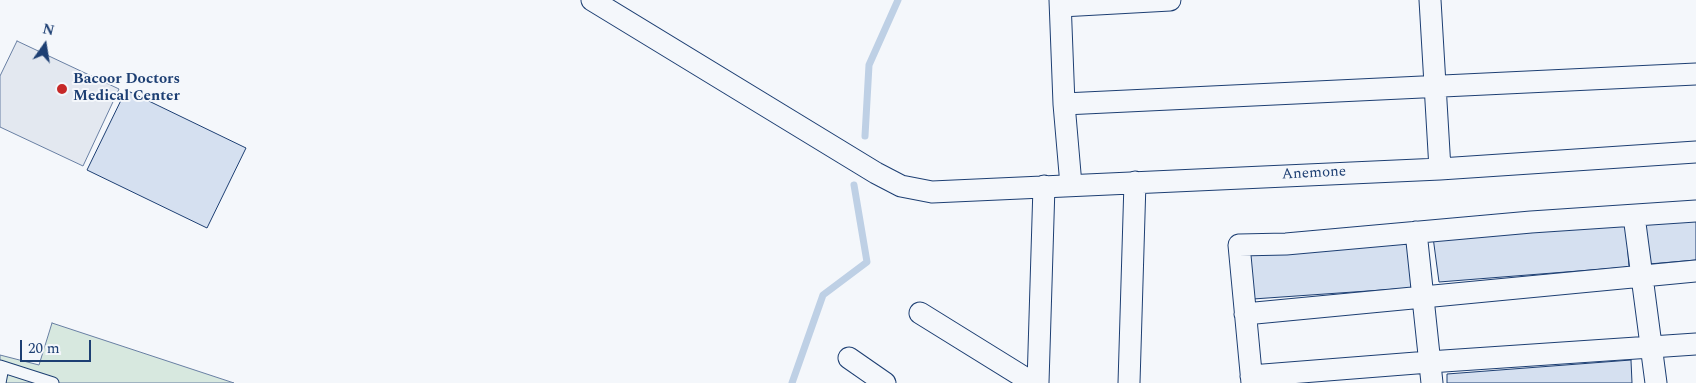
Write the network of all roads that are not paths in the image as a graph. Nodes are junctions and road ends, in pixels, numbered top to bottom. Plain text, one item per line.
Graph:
1 (592, 0) edge
2 (1170, 0) edge
3 (1430, 0) edge
4 (1061, 3) edge
5 (1696, 74) edge
6 (1435, 85) junction
7 (1064, 104) junction
8 (1696, 152) edge
9 (1440, 169) junction
10 (1135, 182) junction
11 (1071, 184) junction
12 (1044, 186) junction
13 (1696, 211) edge
14 (1634, 216) junction
15 (1416, 232) junction
16 (1696, 271) edge
17 (1642, 276) junction
18 (1423, 297) junction
19 (920, 313) dead end
20 (1245, 314) junction
21 (1696, 344) edge
22 (1652, 348) junction
23 (849, 358) dead end
24 (1430, 362) junction
25 (2, 366) edge
26 (1251, 380) edge
27 (0, 383) edge
28 (53, 383) edge
29 (885, 383) edge
30 (1033, 383) edge
31 (1038, 383) edge
32 (1129, 383) edge
33 (1432, 383) edge
34 (1656, 383) edge

1 - 12 street, Anemone
2 - 4 street
3 - 6 street
4 - 7 street
5 - 6 street
6 - 7 street
6 - 9 street
7 - 11 street
8 - 9 street, Anemone
9 - 10 street, Anemone
10 - 11 street, Anemone
10 - 32 street
11 - 12 street, Anemone
12 - 31 street
13 - 14 street
14 - 15 street
14 - 17 street
15 - 18 street
15 - 20 street
16 - 17 street
17 - 18 street
17 - 22 street
18 - 20 street
18 - 24 street
19 - 30 street
20 - 26 street
21 - 22 street
22 - 24 street
22 - 34 street
23 - 29 street
24 - 26 street
24 - 33 street
25 - 27 lane
25 - 28 lane

